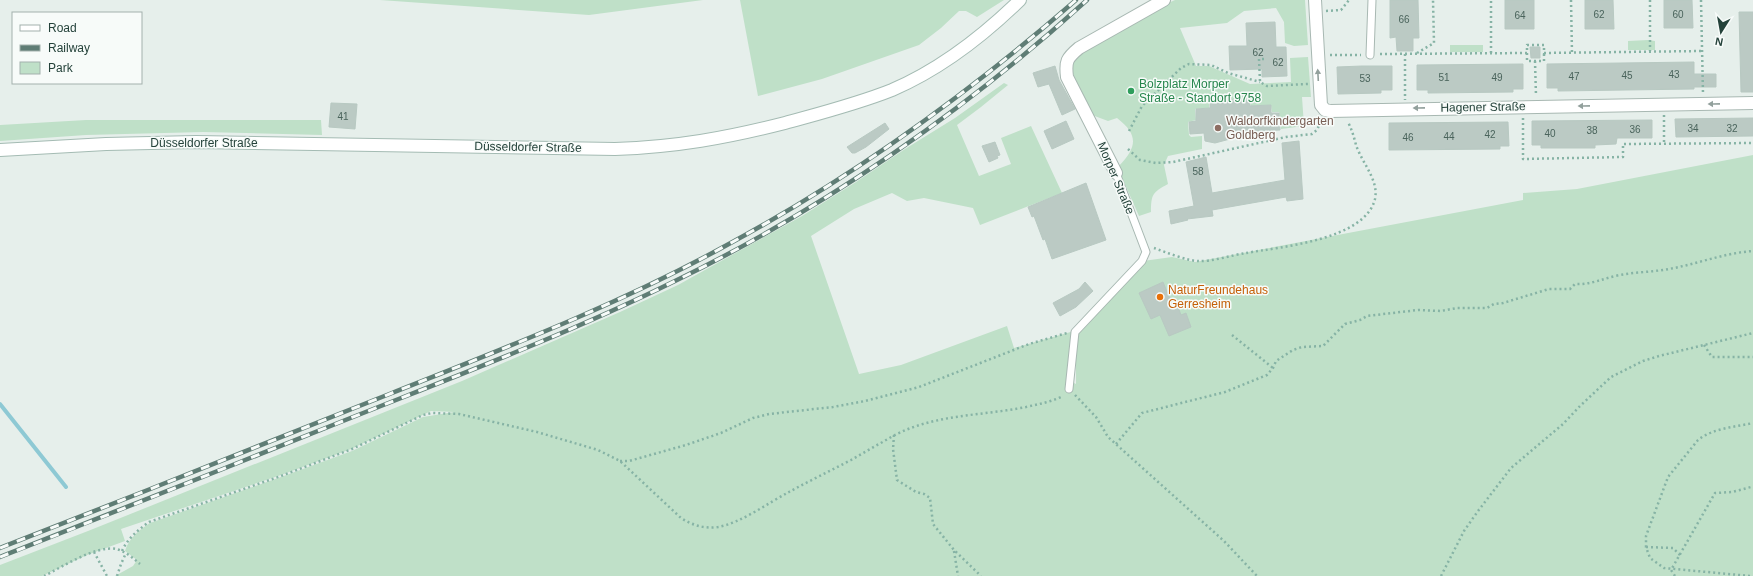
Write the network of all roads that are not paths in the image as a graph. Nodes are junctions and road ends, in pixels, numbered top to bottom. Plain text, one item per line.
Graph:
1 (1020, 0) edge
2 (1164, 0) edge
3 (1315, 0) edge
4 (1372, 0) edge
5 (1370, 55) road end
6 (1753, 103) edge
7 (0, 150) edge
8 (1114, 167) joint
9 (1069, 390) road end

1 - 7 main road, Düsseldorfer Straße
2 - 8 main road, Morper Straße
6 -> 3 main road, Hagener Straße
4 - 5 lane
8 - 9 lane, Morper Straße

